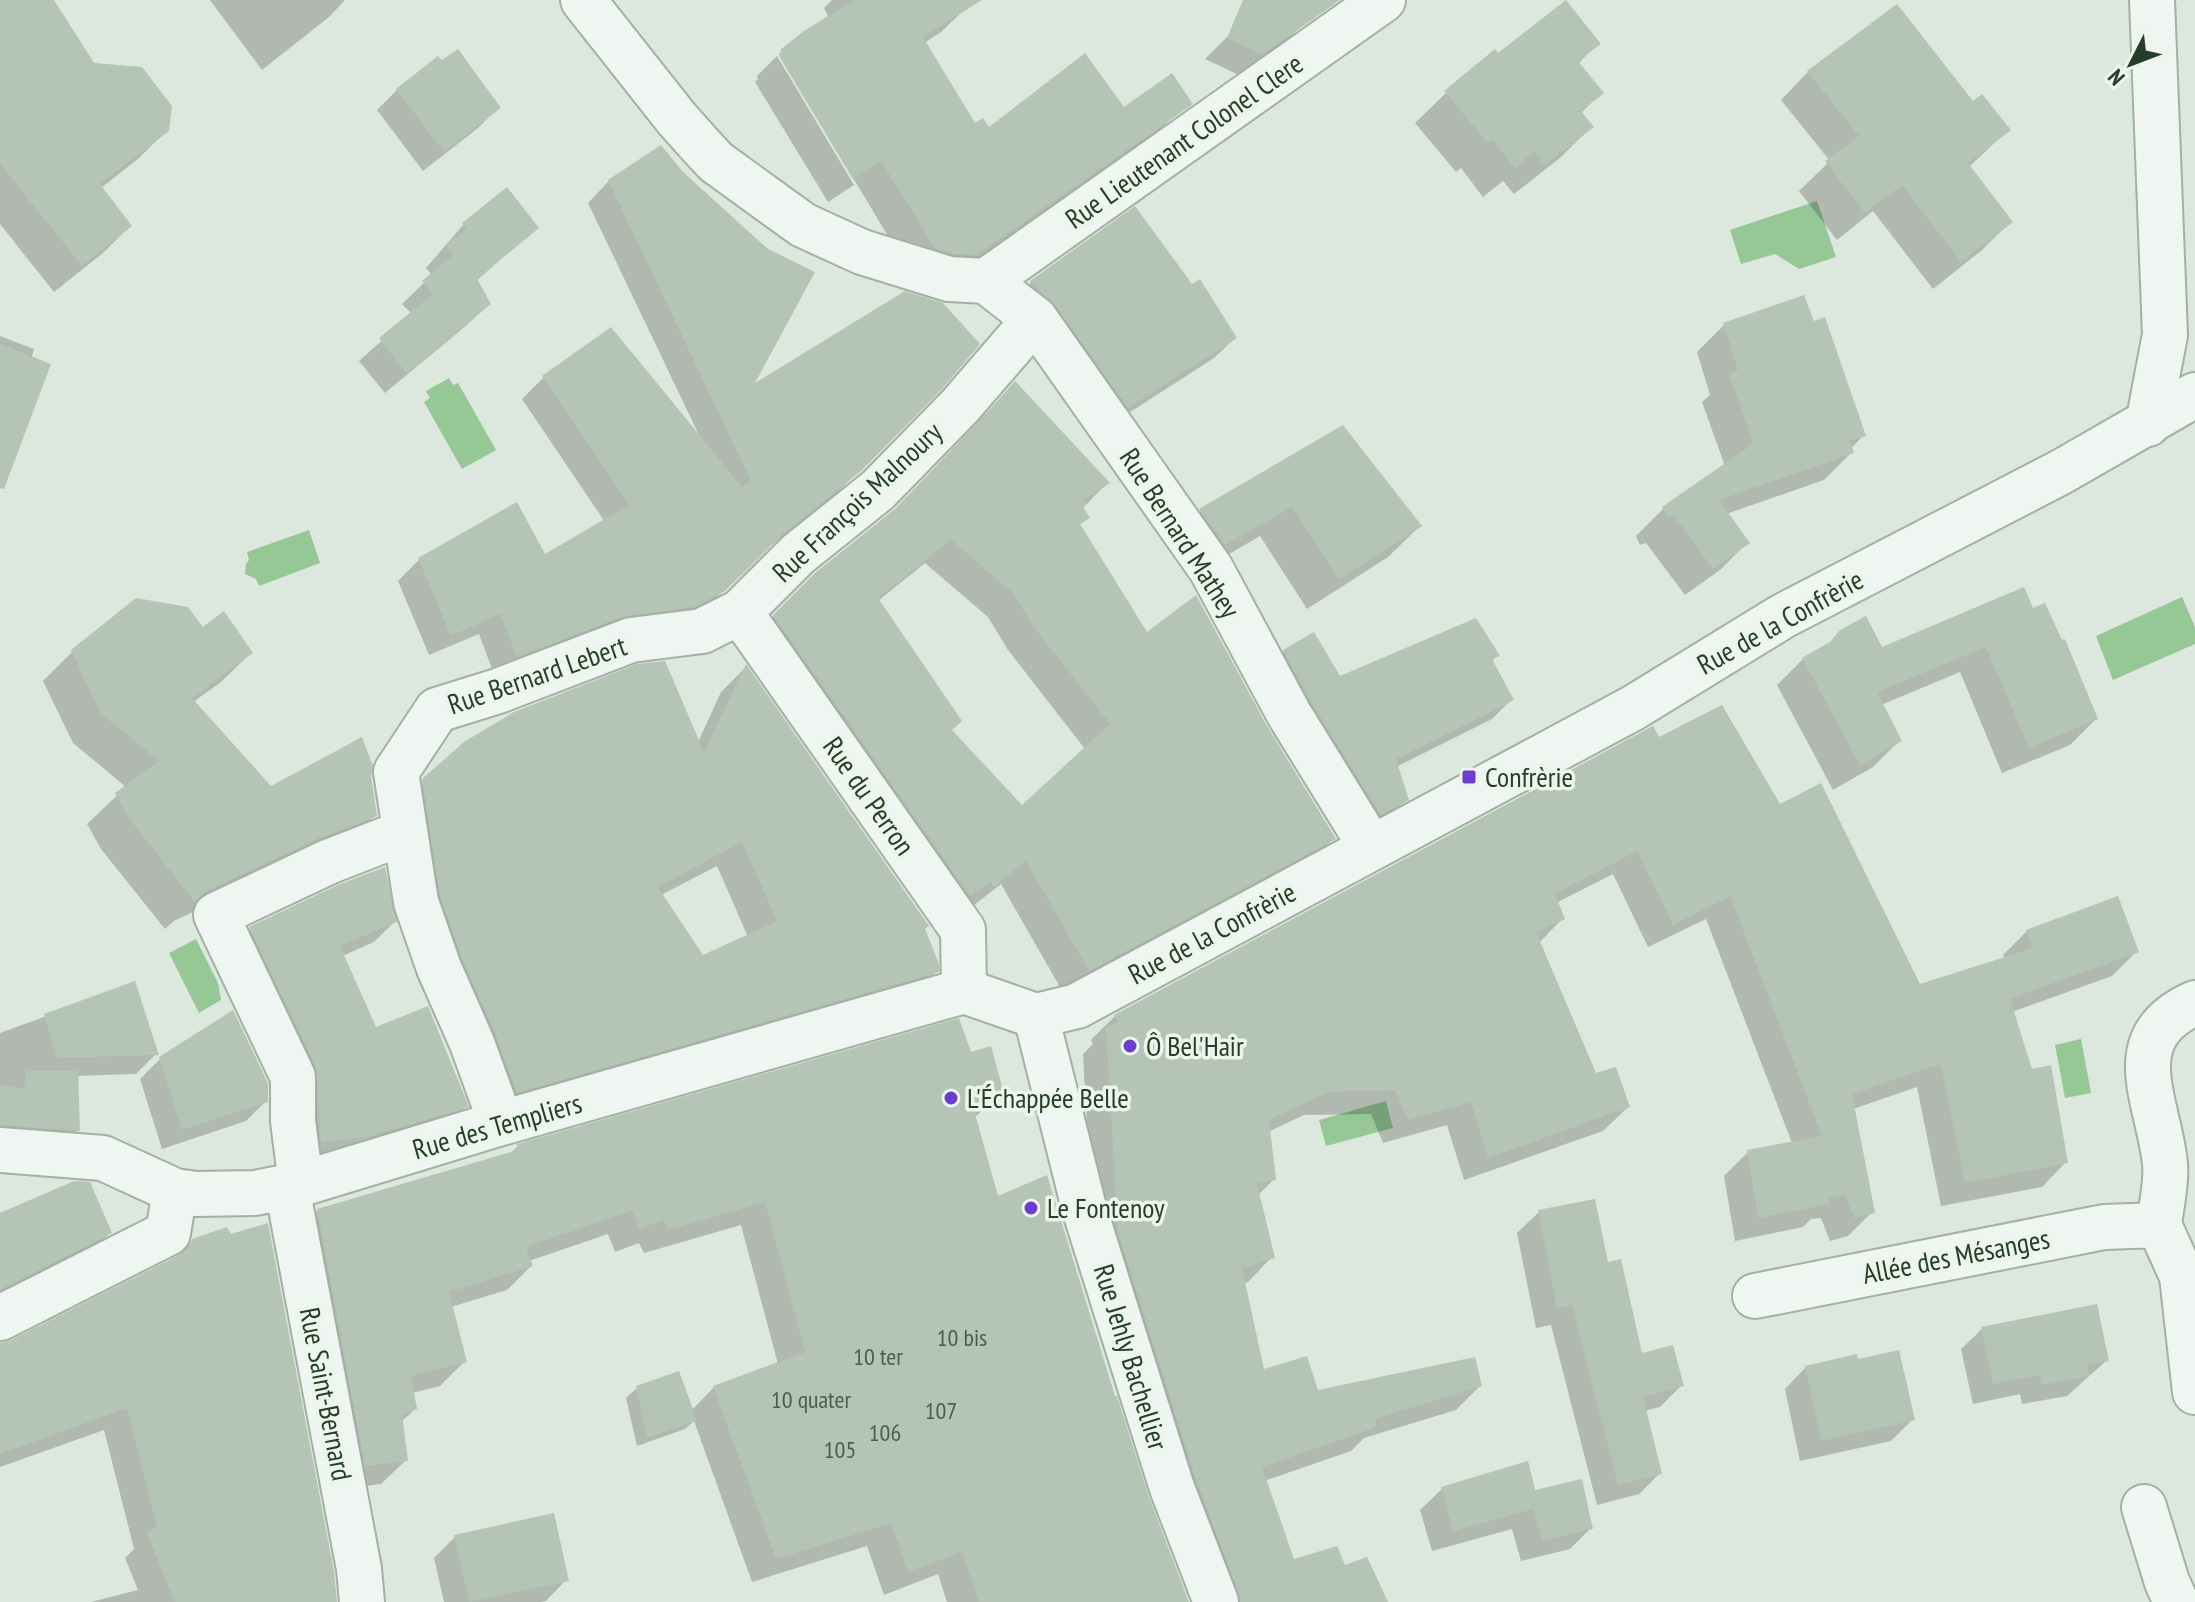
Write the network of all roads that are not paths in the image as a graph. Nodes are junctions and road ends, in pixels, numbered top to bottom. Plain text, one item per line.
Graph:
1 (583, 0) edge
2 (1383, 0) edge
3 (2152, 0) edge
4 (986, 281) junction
5 (1035, 319) junction
6 (2195, 395) edge
7 (2148, 424) junction
8 (740, 612) junction
9 (405, 832) junction
10 (1371, 847) junction
11 (964, 991) junction
12 (2195, 1003) edge
13 (1036, 1016) junction
14 (501, 1123) junction
15 (0, 1150) edge
16 (294, 1186) junction
17 (175, 1191) junction
18 (2159, 1225) junction
19 (1755, 1296) dead end
20 (0, 1318) edge
21 (2195, 1392) edge
22 (2144, 1507) dead end
23 (362, 1602) edge
24 (1216, 1602) edge
25 (2176, 1602) edge

1 - 4 street
2 - 4 street, Rue Lieutenant Colonel Clere
3 - 7 street
4 - 5 street, Rue Bernard Mathey
5 - 8 street, Rue François Malnoury
5 - 10 street, Rue Bernard Mathey
6 - 7 street, Rue de la Confrèrie
7 - 10 street, Rue de la Confrèrie
8 - 9 street, Rue Bernard Lebert
8 - 11 street, Rue du Perron
9 - 14 street, Rue Bernard Lebert
9 - 16 street, Rue Saint-Bernard
10 - 13 street, Rue de la Confrèrie
11 - 13 street
11 - 14 street, Rue des Templiers
12 - 18 street
13 - 24 street, Rue Jehly Bachellier
14 - 16 street, Rue des Templiers
15 - 17 street
16 - 17 street, Rue des Templiers
16 - 23 street, Rue Saint-Bernard
17 - 20 street
18 - 19 street, Allée des Mésanges
18 - 21 street
22 - 25 street

